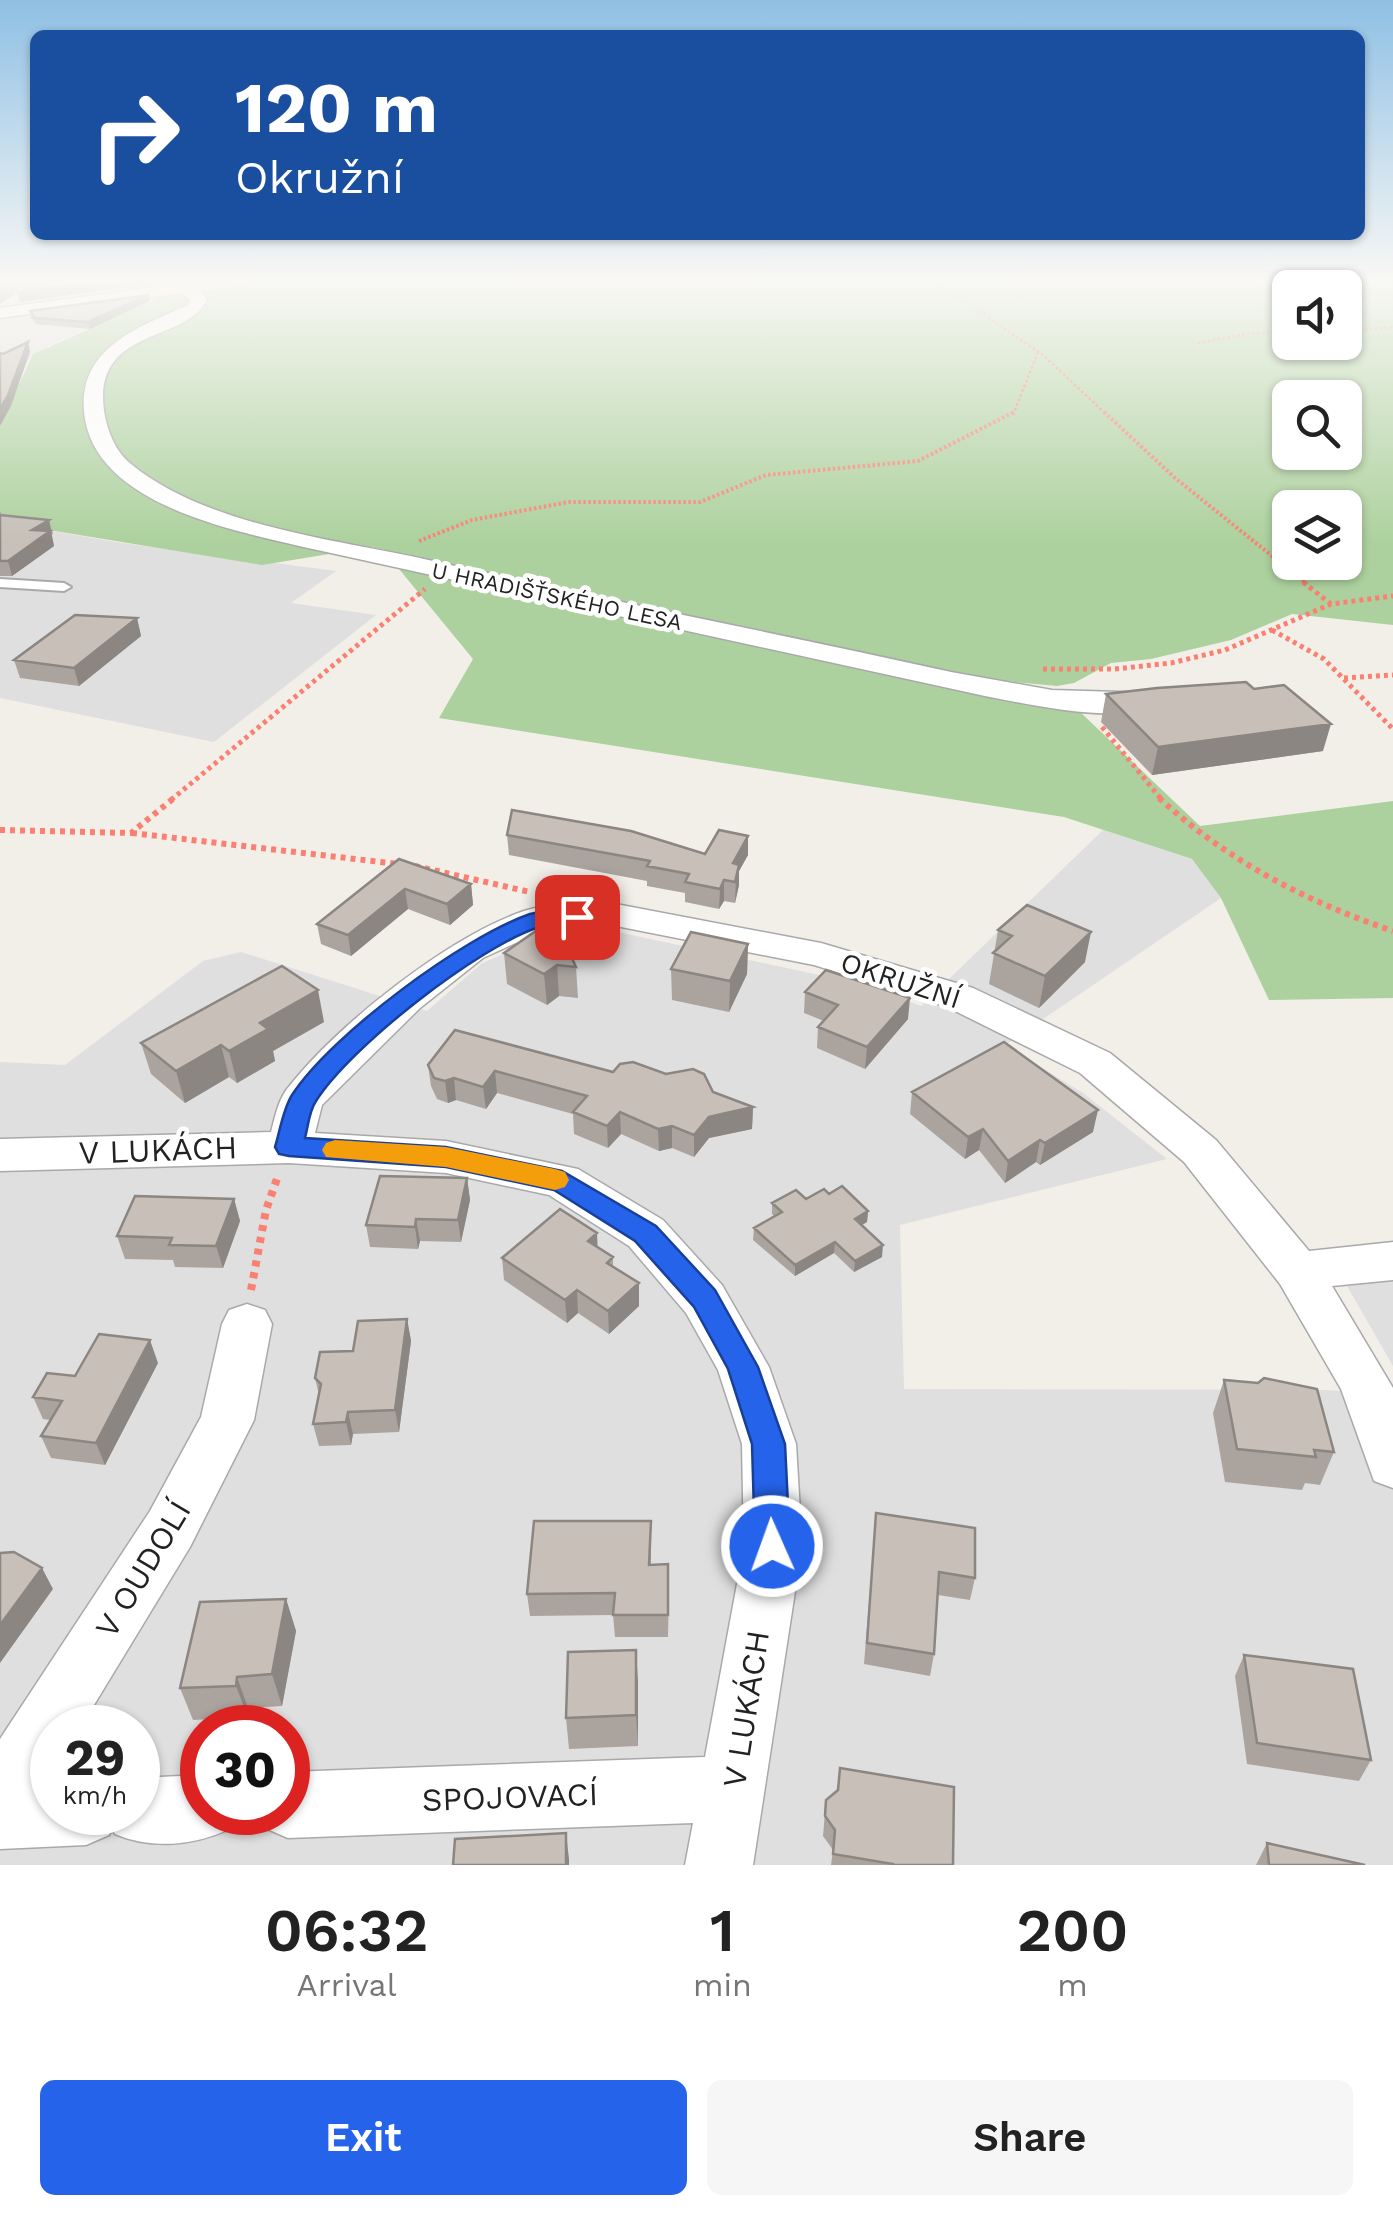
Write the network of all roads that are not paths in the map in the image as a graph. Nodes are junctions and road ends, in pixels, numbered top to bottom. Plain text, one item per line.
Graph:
1 (99, 367) edge
2 (0, 583) edge
3 (64, 586) dead end
4 (1181, 700) edge
5 (289, 1147) junction
6 (0, 1155) edge
7 (1393, 1260) edge
8 (1296, 1271) junction
9 (247, 1324) road end
10 (1393, 1464) edge
11 (733, 1790) junction
12 (0, 1798) edge
13 (310, 1804) edge
14 (30, 1815) edge
15 (0, 1816) edge
16 (719, 1865) edge

1 - 4 street, U HRADIŠŤSKÉHO LESA
2 - 3 lane
5 - 6 street, V LUKÁCH
5 - 8 street, OKRUŽNÍ
5 - 11 street, V LUKÁCH
7 - 8 street
8 - 10 street, OKRUŽNÍ
9 - 12 street, V OUDOLÍ
11 - 13 street, SPOJOVACÍ
11 - 16 street, V LUKÁCH
14 - 15 street

